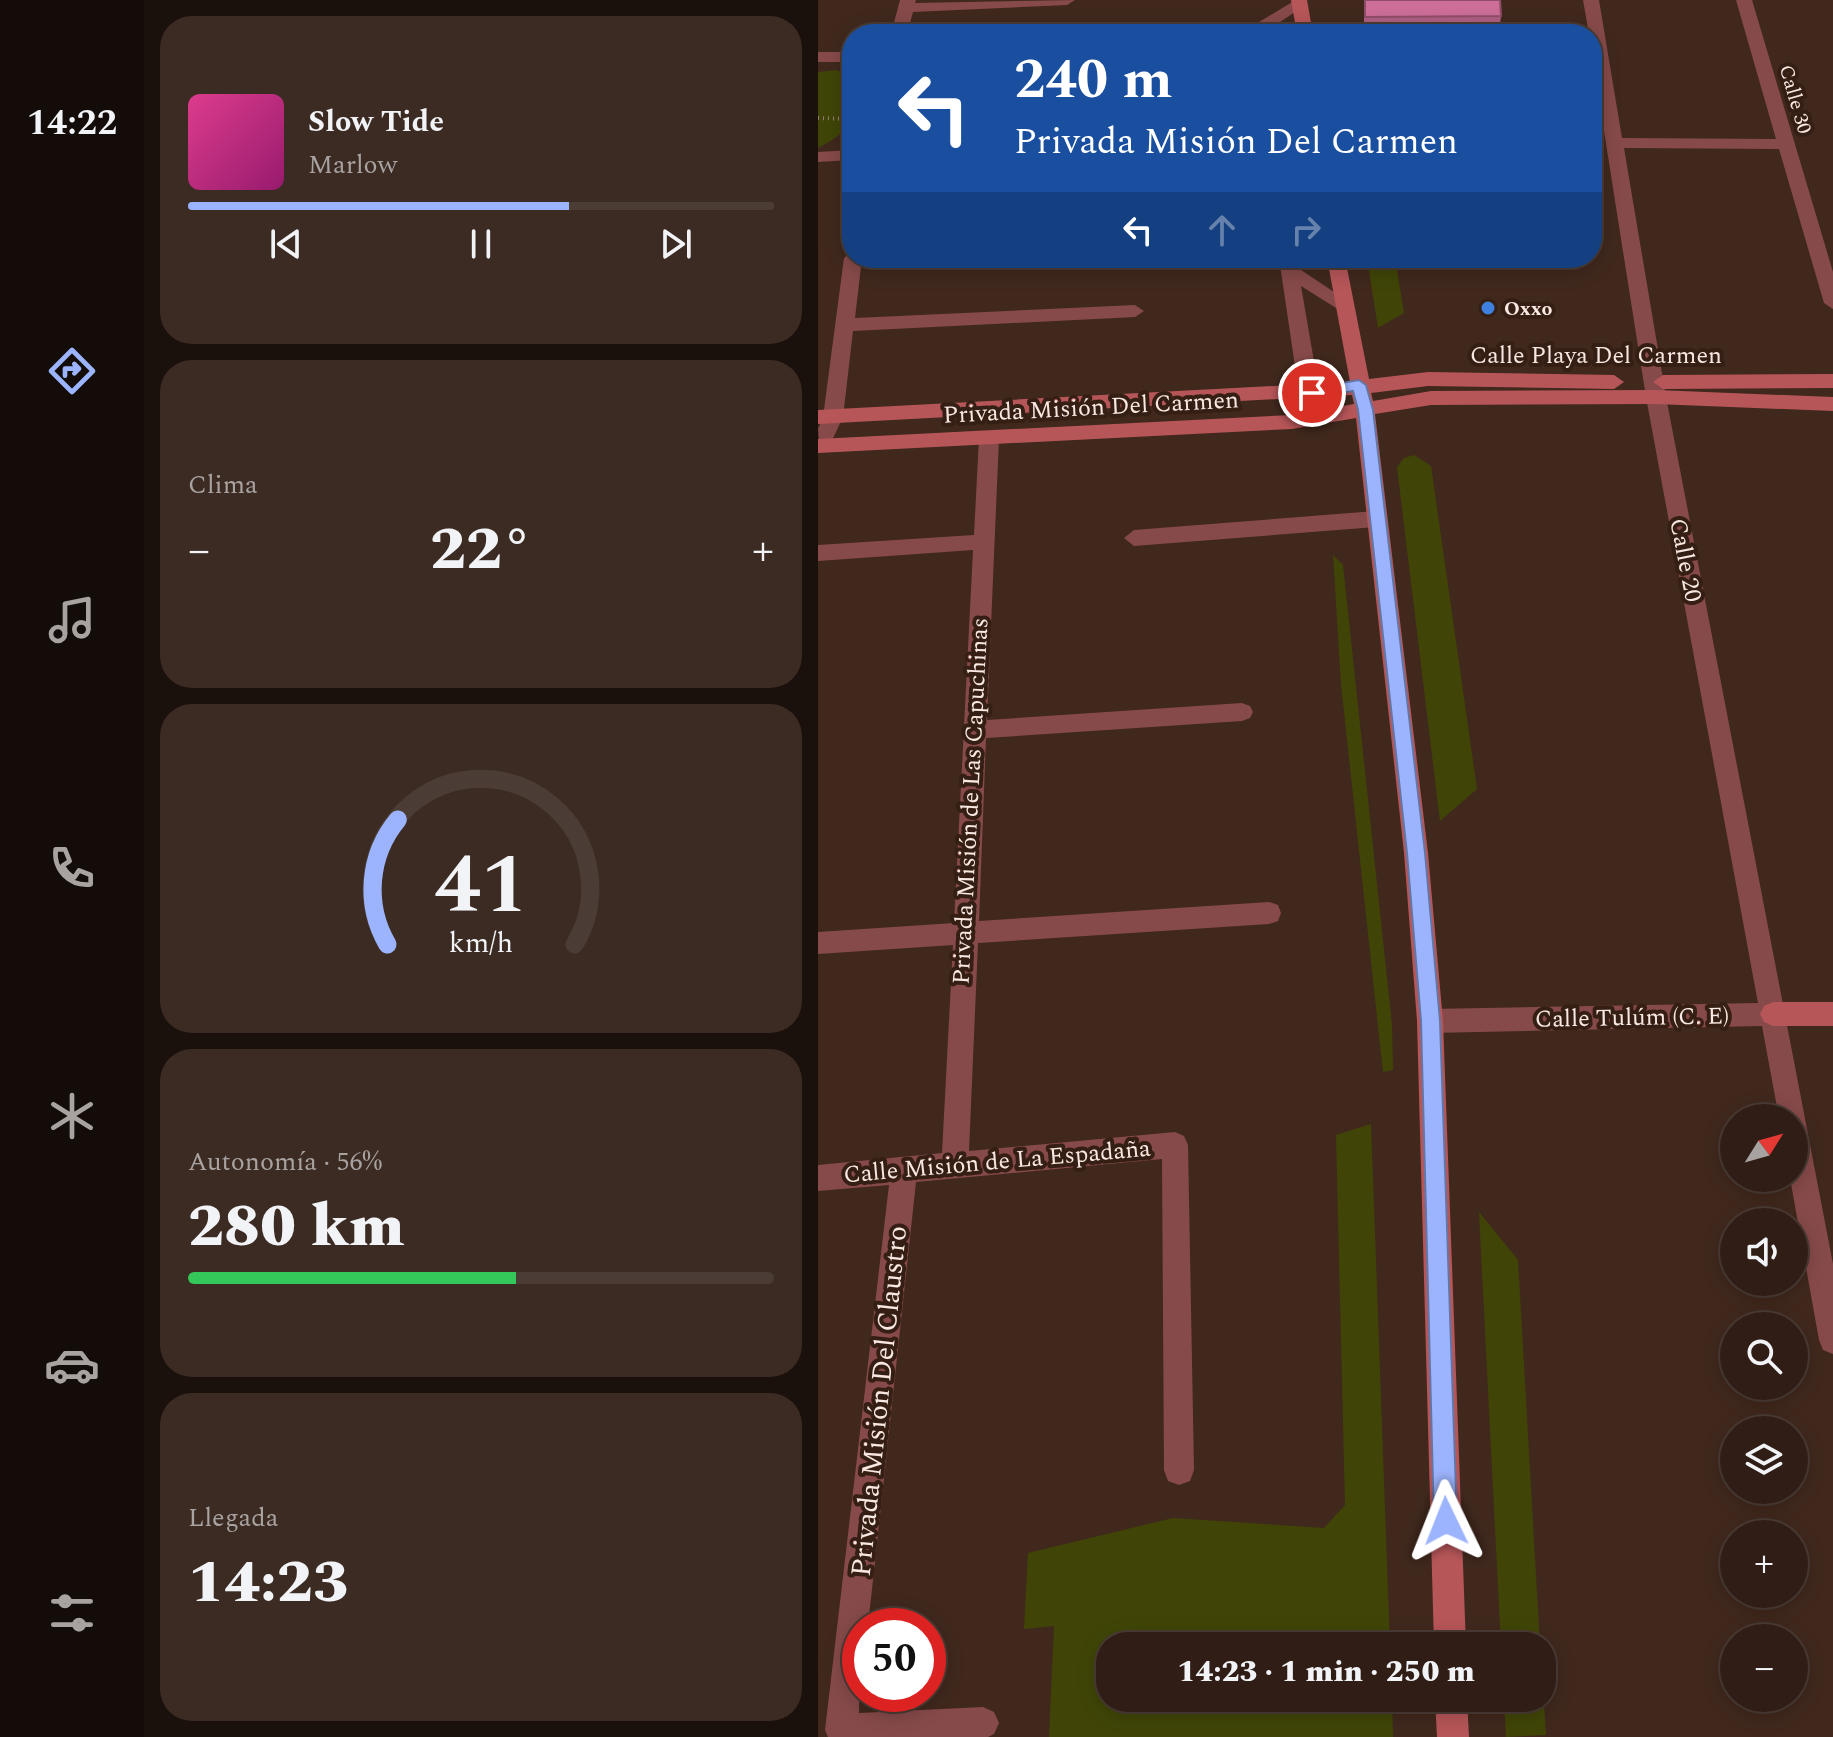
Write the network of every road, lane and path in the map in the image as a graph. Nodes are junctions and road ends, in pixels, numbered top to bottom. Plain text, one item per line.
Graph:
1 (1067, 0) edge
2 (1591, 0) edge
3 (1744, 0) edge
4 (1299, 2) edge
5 (907, 4) edge
6 (902, 24) edge
7 (1266, 24) edge
8 (1303, 24) edge
9 (1595, 24) edge
10 (818, 57) edge
11 (842, 57) edge
12 (1602, 68) edge
13 (818, 118) edge
14 (842, 119) edge
15 (1614, 143) junction
16 (1786, 144) junction
17 (842, 156) edge
18 (818, 157) edge
19 (852, 268) edge
20 (1289, 268) edge
21 (1294, 268) edge
22 (1338, 268) edge
23 (1833, 303) edge
24 (1343, 304) junction
25 (1135, 311) dead end
26 (843, 325) junction
27 (1833, 381) edge
28 (1359, 385) junction
29 (1655, 390) junction
30 (1295, 394) junction
31 (1833, 404) edge
32 (1365, 410) junction
33 (825, 417) edge
34 (989, 438) junction
35 (819, 446) edge
36 (1376, 519) junction
37 (1134, 538) dead end
38 (983, 542) junction
39 (818, 553) edge
40 (1242, 712) dead end
41 (973, 730) junction
42 (1269, 913) dead end
43 (963, 934) junction
44 (818, 943) edge
45 (1773, 1014) junction
46 (1833, 1014) edge
47 (1430, 1021) junction
48 (1789, 1104) edge
49 (955, 1165) junction
50 (904, 1170) junction
51 (818, 1178) edge
52 (1806, 1192) edge
53 (1833, 1340) edge
54 (1179, 1470) dead end
55 (1450, 1632) edge
56 (1452, 1712) edge
57 (983, 1723) dead end
58 (1453, 1737) edge

1 - 5 street
2 - 9 street, Calle 20
3 - 16 street, Calle 30
4 - 7 street
4 - 8 street
5 - 6 street
10 - 11 street
12 - 15 street, Calle 20
13 - 14 path
15 - 16 street
15 - 29 street, Calle 20
16 - 23 street, Calle 30
17 - 18 street
19 - 26 street
20 - 30 street
21 - 24 street
22 - 24 street
24 - 28 street
25 - 26 street
26 - 33 street
27 - 29 street, Calle Playa Del Carmen
28 - 29 street, Calle Playa Del Carmen
28 - 30 street, Privada Misión Del Carmen
28 - 32 street
29 - 31 street, Calle Playa Del Carmen
29 - 32 street, Calle Playa Del Carmen
29 - 45 street, Calle 20
30 - 33 street, Privada Misión Del Carmen
32 - 34 street, Privada Misión Del Carmen
32 - 36 street
33 - 35 street
34 - 35 street, Privada Misión Del Carmen
34 - 38 street, Privada Misión de Las Capuchinas
36 - 37 street
36 - 47 street
38 - 39 street
38 - 41 street, Privada Misión de Las Capuchinas
40 - 41 street
41 - 43 street, Privada Misión de Las Capuchinas
42 - 43 street
43 - 44 street
43 - 49 street, Privada Misión de Las Capuchinas
45 - 46 street, Calle Tulúm (C. E)
45 - 47 street, Calle Tulúm (C. E)
45 - 48 street, Calle 20
47 - 55 street
49 - 50 street, Calle Misión de La Espadaña
49 - 54 street, Calle Misión de La Espadaña
50 - 51 street, Calle Misión de La Espadaña
50 - 57 street, Privada Misión Del Claustro
52 - 53 street
56 - 58 street

